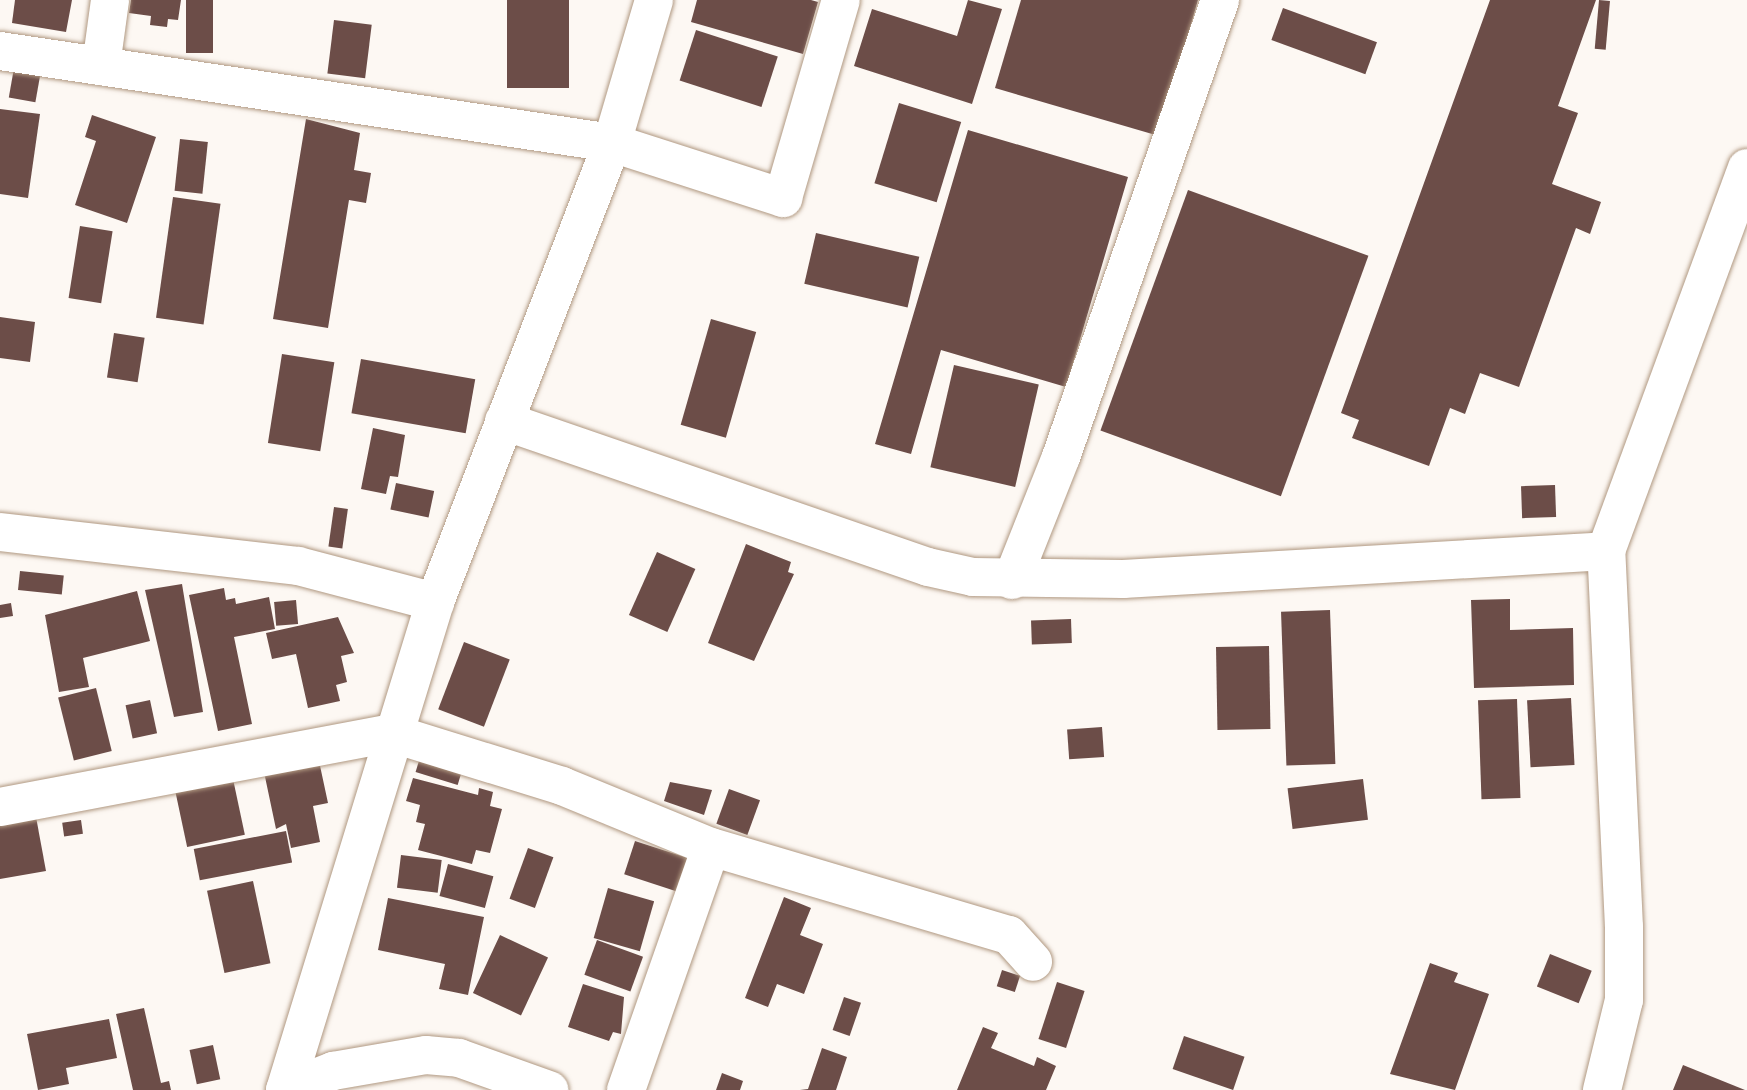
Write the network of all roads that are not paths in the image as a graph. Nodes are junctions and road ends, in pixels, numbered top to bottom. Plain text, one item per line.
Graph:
1 (110, 0) edge
2 (654, 0) edge
3 (841, 0) edge
4 (1220, 0) edge
5 (0, 51) edge
6 (101, 66) junction
7 (612, 143) junction
8 (1747, 168) edge
9 (504, 421) junction
10 (0, 532) edge
11 (1606, 551) junction
12 (1012, 580) junction
13 (435, 602) junction
14 (391, 733) junction
15 (0, 807) edge
16 (711, 847) junction
17 (1034, 962) dead end
18 (285, 1090) edge
19 (549, 1090) edge
20 (626, 1090) edge
21 (1602, 1090) edge

1 - 6 street
2 - 7 street
3 - 7 street
4 - 12 street
5 - 6 street
6 - 7 street
7 - 9 street
8 - 11 street
9 - 12 street
9 - 13 street
10 - 13 street
11 - 12 street
11 - 21 street
13 - 14 street
14 - 15 street
14 - 16 street
14 - 18 street
16 - 17 street
16 - 20 street
18 - 19 street

